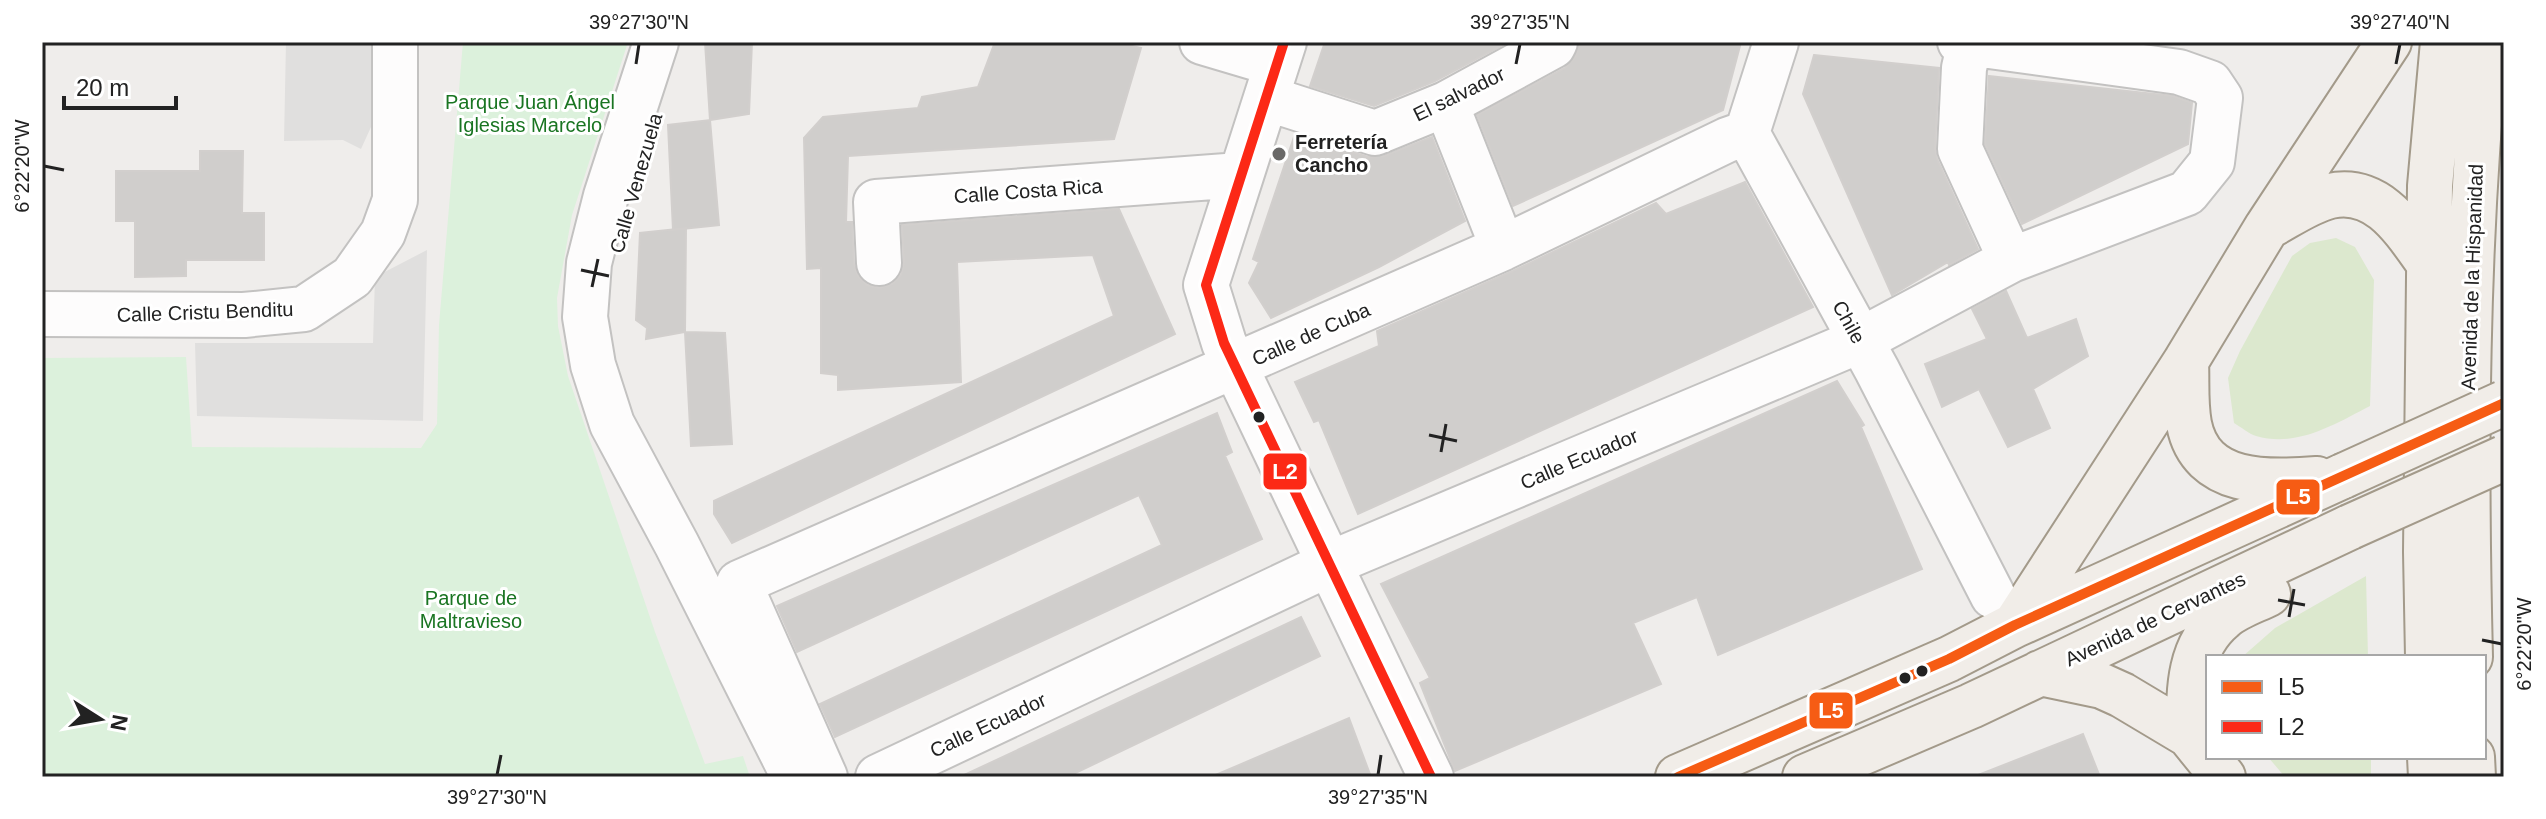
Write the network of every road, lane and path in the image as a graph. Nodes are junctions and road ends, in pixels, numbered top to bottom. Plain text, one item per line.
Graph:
1 (395, 42) edge
2 (656, 42) edge
3 (679, 42) edge
4 (1202, 42) edge
5 (1555, 42) edge
6 (1776, 42) edge
7 (2389, 42) edge
8 (2443, 42) edge
9 (1966, 43) edge
10 (2491, 59) edge
11 (1276, 68) edge
12 (1446, 104) junction
13 (1747, 133) junction
14 (1240, 175) junction
15 (2267, 227) junction
16 (1503, 248) junction
17 (2011, 260) junction
18 (879, 263) dead end
19 (2430, 265) junction
20 (42, 314) edge
21 (1859, 341) junction
22 (2186, 361) junction
23 (1236, 367) junction
24 (2504, 403) edge
25 (2504, 458) edge
26 (637, 468) junction
27 (2343, 476) junction
28 (2309, 546) junction
29 (1329, 564) junction
30 (2004, 611) junction
31 (2428, 655) edge
32 (2470, 655) edge
33 (2040, 673) junction
34 (2189, 735) junction
35 (2206, 756) edge
36 (2208, 759) edge
37 (794, 777) edge
38 (825, 777) edge
39 (878, 777) edge
40 (1431, 777) edge
41 (1678, 777) edge
42 (1805, 777) edge
43 (2223, 777) edge

1 - 20 street, Calle Cristu Benditu
2 - 26 street, Calle Venezuela
3 - 26 street, Calle Venezuela
4 - 11 street, El salvador
5 - 12 street, El salvador
6 - 13 street
7 - 15 main road
8 - 19 main road, Avenida de la Hispanidad
9 - 17 street
9 - 17 street, Calle Ecuador
10 - 32 main road, Avenida de la Hispanidad
11 - 12 street, El salvador
11 - 14 street
12 - 16 street
13 - 16 street, Calle de Cuba
13 - 21 street, Chile
14 - 18 street, Calle Costa Rica
14 - 23 street
15 - 19 main road
15 - 22 main road
16 - 23 street, Calle de Cuba
17 - 21 street, Calle Ecuador
19 - 31 main road, Avenida de la Hispanidad
21 - 29 street, Calle Ecuador
21 - 30 street, Chile
22 - 27 main road
22 - 30 main road
23 - 29 street
23 - 38 street, Calle de Cuba
24 - 27 main road, bridge
25 - 28 main road, Avenida de Cervantes, bridge
26 - 37 street, Calle Venezuela
27 - 30 main road
28 - 33 main road, Avenida de Cervantes
28 - 34 main road
29 - 39 street, Calle Ecuador
29 - 40 street
30 - 41 main road
33 - 34 main road
33 - 42 main road, Avenida de Cervantes
34 - 35 main road
36 - 43 main road

